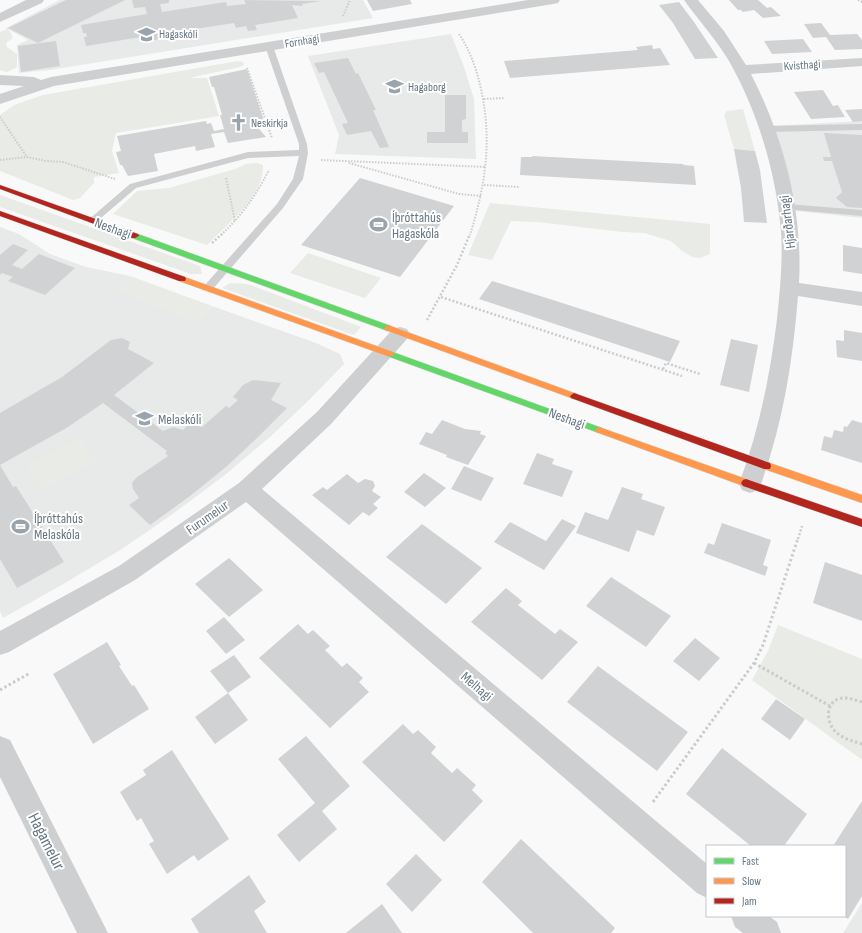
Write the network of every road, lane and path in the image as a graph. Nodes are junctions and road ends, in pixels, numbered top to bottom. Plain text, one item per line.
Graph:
1 (37, 0) edge
2 (350, 0) edge
3 (552, 0) edge
4 (691, 0) edge
5 (858, 0) edge
6 (862, 2) edge
7 (0, 18) edge
8 (342, 19) dead end
9 (455, 32) dead end
10 (269, 46) junction
11 (862, 62) edge
12 (742, 70) junction
13 (0, 80) edge
14 (51, 82) junction
15 (505, 98) dead end
16 (0, 99) edge
17 (484, 100) junction
18 (0, 117) edge
19 (862, 127) edge
20 (766, 129) junction
21 (303, 156) junction
22 (27, 157) junction
23 (0, 160) edge
24 (345, 161) junction
25 (223, 162) junction
26 (486, 167) junction
27 (484, 185) junction
28 (133, 186) junction
29 (0, 187) edge
30 (520, 187) dead end
31 (482, 196) junction
32 (787, 207) junction
33 (0, 213) edge
34 (862, 213) edge
35 (92, 221) junction
36 (234, 221) dead end
37 (226, 269) junction
38 (208, 288) junction
39 (790, 288) junction
40 (441, 297) junction
41 (862, 299) edge
42 (426, 321) dead end
43 (400, 334) junction
44 (384, 352) junction
45 (663, 370) junction
46 (700, 374) dead end
47 (682, 376) dead end
48 (758, 463) junction
49 (750, 484) junction
50 (247, 489) junction
51 (862, 499) edge
52 (862, 523) edge
53 (802, 525) dead end
54 (0, 644) edge
55 (754, 663) junction
56 (30, 674) dead end
57 (0, 690) edge
58 (862, 702) edge
59 (830, 706) junction
60 (862, 744) edge
61 (0, 749) edge
62 (638, 824) junction
63 (706, 882) edge
64 (747, 917) edge
65 (93, 933) edge
66 (766, 933) edge

1 - 7 street
2 - 8 path
3 - 10 street, Fornhagi
4 - 12 street, Hjarðarhagi
5 - 6 path
9 - 17 path
10 - 14 street, Fornhagi
10 - 21 lane
11 - 12 street, Kvisthagi
12 - 20 street, Hjarðarhagi
13 - 14 street, Fornhagi
14 - 16 street, Fornhagi
15 - 17 path
17 - 26 path
18 - 22 path
19 - 20 lane
20 - 32 street, Hjarðarhagi
21 - 24 path
21 - 25 lane
21 - 37 lane
22 - 23 path
22 - 28 path
24 - 26 path
24 - 31 path
25 - 28 lane
25 - 36 path
26 - 27 path
27 - 30 path
27 - 31 path
28 - 35 lane
29 - 35 street, Neshagi
31 - 40 path
32 - 34 lane
32 - 39 street, Hjarðarhagi
33 - 38 street, Neshagi
35 - 37 street, Neshagi
37 - 38 lane
37 - 43 street, Neshagi
38 - 44 street, Neshagi
39 - 41 street
39 - 48 street, Hjarðarhagi
40 - 42 path
40 - 45 path
43 - 44 street
43 - 48 street, Neshagi
44 - 49 street, Neshagi
44 - 50 street, Furumelur
45 - 46 path
45 - 47 path
48 - 49 street
48 - 51 street, Neshagi
49 - 52 street, Neshagi
50 - 54 street, Furumelur
50 - 62 street, Melhagi
53 - 55 path
55 - 59 path
55 - 62 path
56 - 57 path
58 - 59 path
59 - 60 path
61 - 65 street, Hagamelur
62 - 63 street, Melhagi
64 - 66 street

